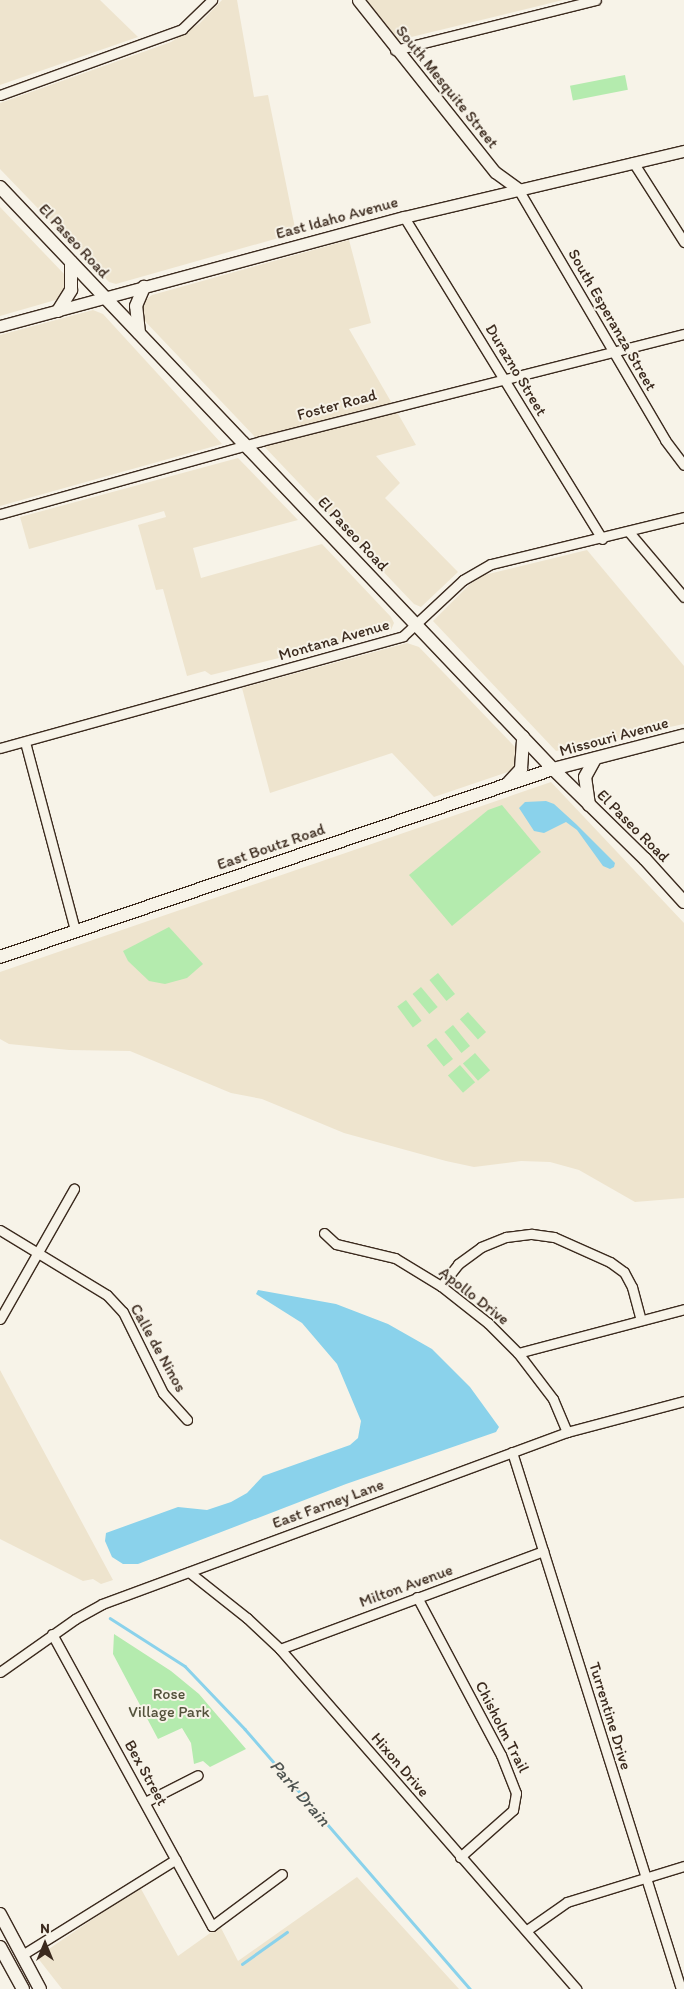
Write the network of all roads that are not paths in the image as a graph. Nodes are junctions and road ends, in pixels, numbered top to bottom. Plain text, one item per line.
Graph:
1 (212, 0) edge
2 (358, 0) edge
3 (596, 0) edge
4 (395, 50) junction
5 (0, 95) edge
6 (684, 151) edge
7 (634, 162) junction
8 (0, 187) edge
9 (518, 189) junction
10 (404, 217) junction
11 (684, 242) edge
12 (71, 262) junction
13 (144, 287) junction
14 (105, 298) junction
15 (58, 311) junction
16 (0, 326) edge
17 (139, 333) junction
18 (684, 334) edge
19 (613, 351) junction
20 (503, 377) junction
21 (245, 445) junction
22 (684, 465) edge
23 (0, 514) edge
24 (684, 518) edge
25 (630, 532) junction
26 (602, 539) junction
27 (684, 597) edge
28 (415, 625) junction
29 (684, 735) edge
30 (523, 737) junction
31 (25, 742) junction
32 (0, 748) edge
33 (595, 758) junction
34 (553, 770) junction
35 (507, 785) junction
36 (589, 805) junction
37 (684, 902) edge
38 (75, 930) junction
39 (0, 957) edge
40 (74, 1189) dead end
41 (0, 1230) edge
42 (324, 1233) dead end
43 (38, 1252) junction
44 (441, 1286) junction
45 (684, 1309) edge
46 (0, 1319) edge
47 (641, 1320) junction
48 (518, 1353) junction
49 (684, 1401) edge
50 (187, 1420) dead end
51 (567, 1432) junction
52 (512, 1452) junction
53 (543, 1551) junction
54 (189, 1572) junction
55 (417, 1597) junction
56 (52, 1634) junction
57 (280, 1650) junction
58 (0, 1672) edge
59 (198, 1775) dead end
60 (145, 1802) junction
61 (460, 1857) junction
62 (176, 1859) junction
63 (684, 1866) edge
64 (282, 1874) dead end
65 (645, 1878) junction
66 (0, 1914) edge
67 (526, 1930) junction
68 (0, 1947) edge
69 (22, 1955) junction
70 (30, 1970) junction
71 (23, 1989) edge
72 (40, 1989) edge
73 (49, 1989) edge
74 (577, 1989) edge
75 (681, 1989) edge

1 - 5 street
2 - 4 street, South Mesquite Street
3 - 4 street
4 - 9 street, South Mesquite Street
6 - 7 street, East Idaho Avenue
7 - 9 street, East Idaho Avenue
7 - 11 street
8 - 12 main road, El Paseo Road
9 - 10 street, East Idaho Avenue
9 - 19 street, South Esperanza Street
10 - 13 street, East Idaho Avenue
10 - 20 street, Durazno Street
12 - 14 main road, El Paseo Road
12 - 15 main road
13 - 14 street, East Idaho Avenue
13 - 17 main road
14 - 15 street, East Idaho Avenue
14 - 17 main road, El Paseo Road
15 - 16 street, East Idaho Avenue
17 - 21 main road, El Paseo Road
18 - 19 street, Foster Road
19 - 20 street, Foster Road
19 - 22 street, South Esperanza Street
20 - 21 street, Foster Road
20 - 26 street, Durazno Street
21 - 23 street, Foster Road
21 - 28 main road, El Paseo Road
24 - 25 street, Montana Avenue
25 - 26 street, Montana Avenue
25 - 27 street
26 - 28 street, Montana Avenue
28 - 30 main road, El Paseo Road
28 - 31 street, Montana Avenue
29 - 33 main road, Missouri Avenue
30 - 34 main road, El Paseo Road
30 - 35 main road
31 - 32 street, Montana Avenue
31 - 38 street
33 - 34 main road, Missouri Avenue
33 - 36 main road
34 - 35 main road, East Boutz Road
34 - 36 main road, El Paseo Road
35 - 38 main road, East Boutz Road
36 - 37 main road, El Paseo Road
38 - 39 main road, East Boutz Road
40 - 43 street
41 - 43 street, Calle de Ninos
42 - 44 street, Apollo Drive
43 - 46 street
43 - 50 street, Calle de Ninos
44 - 47 street
44 - 48 street, Apollo Drive
45 - 47 street
47 - 48 street
48 - 51 street, Apollo Drive
49 - 51 street, East Farney Lane
51 - 52 street, East Farney Lane
52 - 53 street, Turrentine Drive
52 - 54 street, East Farney Lane
53 - 55 street, Milton Avenue
53 - 65 street, Turrentine Drive
54 - 56 street, East Farney Lane
54 - 57 street, Hixon Drive
55 - 57 street, Milton Avenue
55 - 61 street, Chisholm Trail
56 - 58 street, East Farney Lane
56 - 60 street, Bex Street
57 - 61 street, Hixon Drive
59 - 60 street
60 - 62 street, Bex Street
61 - 67 street, Hixon Drive
62 - 64 street, Bex Street
62 - 69 street
63 - 65 street
65 - 67 street
65 - 75 street, Turrentine Drive
66 - 69 main road
67 - 74 street, Hixon Drive
68 - 71 main road
69 - 70 main road
70 - 72 main road
70 - 73 main road

